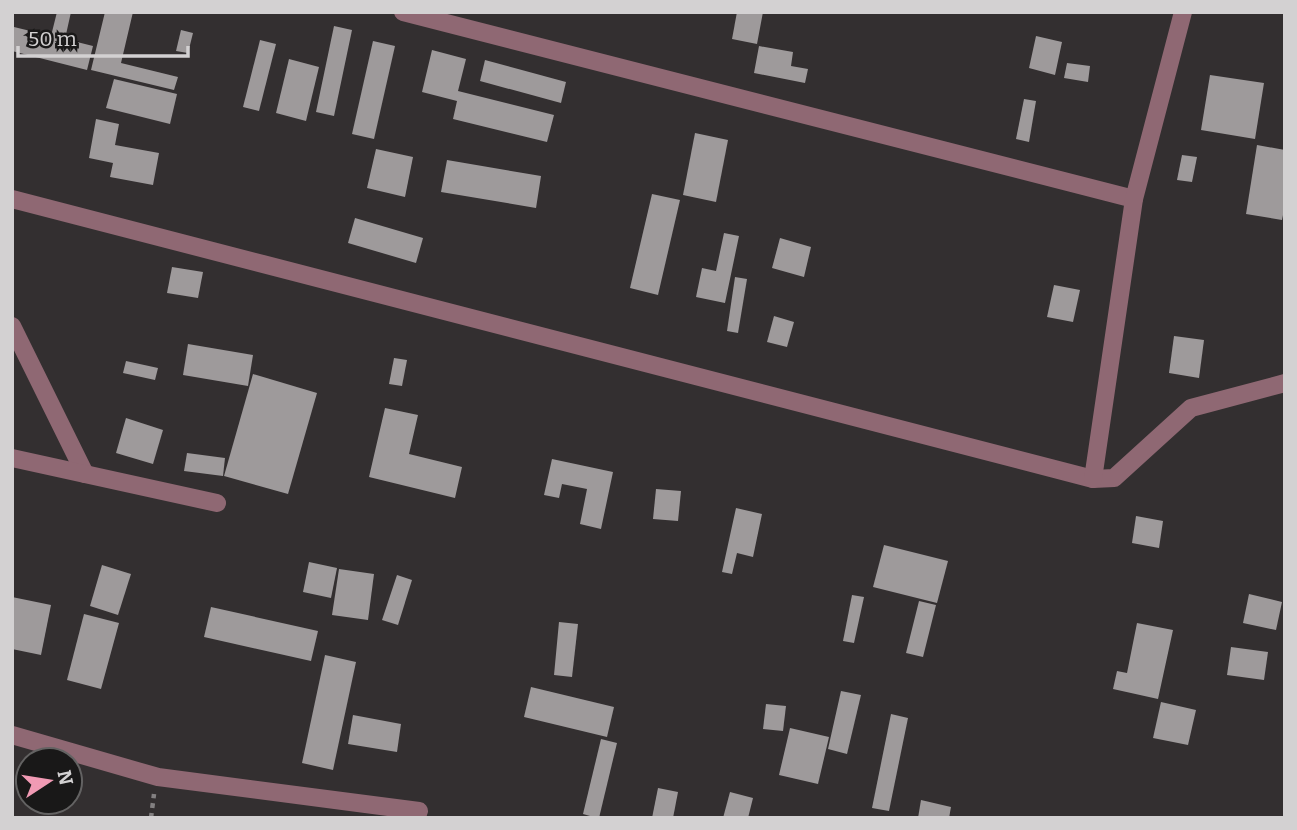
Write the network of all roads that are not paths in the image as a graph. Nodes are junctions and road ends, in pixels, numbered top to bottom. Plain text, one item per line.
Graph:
1 (403, 12) edge
2 (1183, 12) edge
3 (12, 199) edge
4 (1134, 199) junction
5 (12, 326) edge
6 (1285, 383) edge
7 (12, 458) edge
8 (85, 474) junction
9 (1093, 480) junction
10 (217, 503) dead end
11 (12, 736) edge
12 (419, 811) dead end

1 - 4 street
2 - 4 street
3 - 9 street
4 - 9 street
5 - 8 street
6 - 9 street
7 - 8 street
8 - 10 street
11 - 12 street

